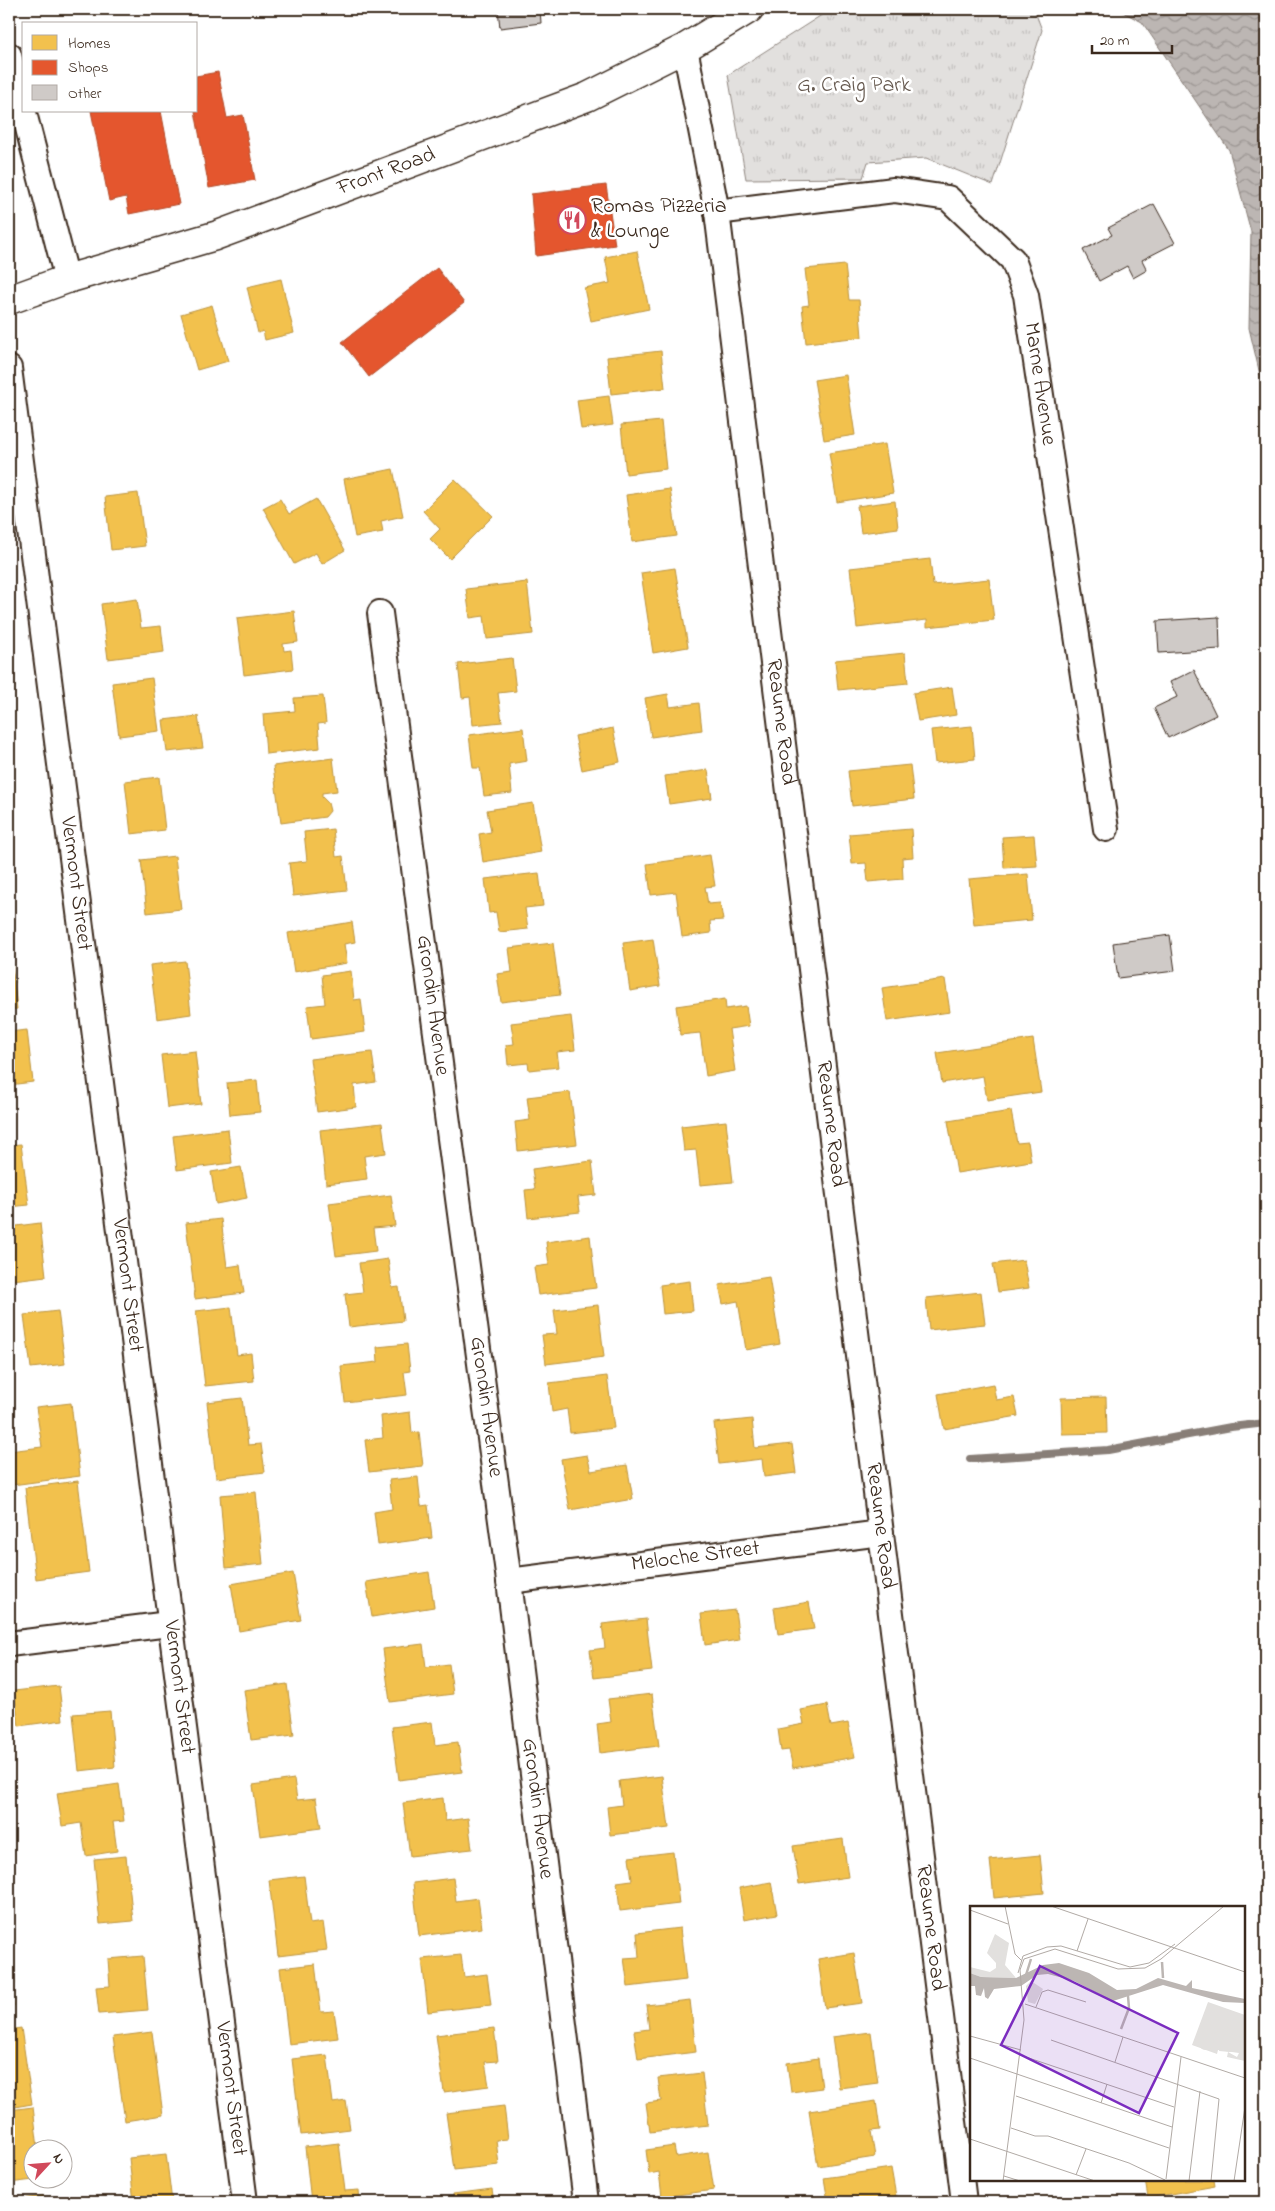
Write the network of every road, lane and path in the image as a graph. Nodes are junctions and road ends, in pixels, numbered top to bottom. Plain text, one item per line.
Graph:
1 (749, 9) edge
2 (685, 48) junction
3 (9, 55) edge
4 (22, 105) edge
5 (24, 112) edge
6 (717, 212) junction
7 (67, 280) junction
8 (9, 300) edge
9 (9, 368) edge
10 (380, 613) dead end
11 (1106, 829) dead end
12 (881, 1533) junction
13 (509, 1581) junction
14 (169, 1624) junction
15 (9, 1644) edge
16 (245, 2202) edge
17 (586, 2202) edge
18 (964, 2202) edge

1 - 2 main road, Front Road
2 - 6 street, Reaume Road
2 - 7 main road, Front Road
3 - 4 street
5 - 7 street
6 - 11 street, Marne Avenue
6 - 12 street, Reaume Road
7 - 8 main road, Front Road
9 - 14 street, Vermont Street
10 - 13 street, Grondin Avenue
12 - 13 street, Meloche Street
12 - 18 street, Reaume Road
13 - 17 street, Grondin Avenue
14 - 15 street
14 - 16 street, Vermont Street

